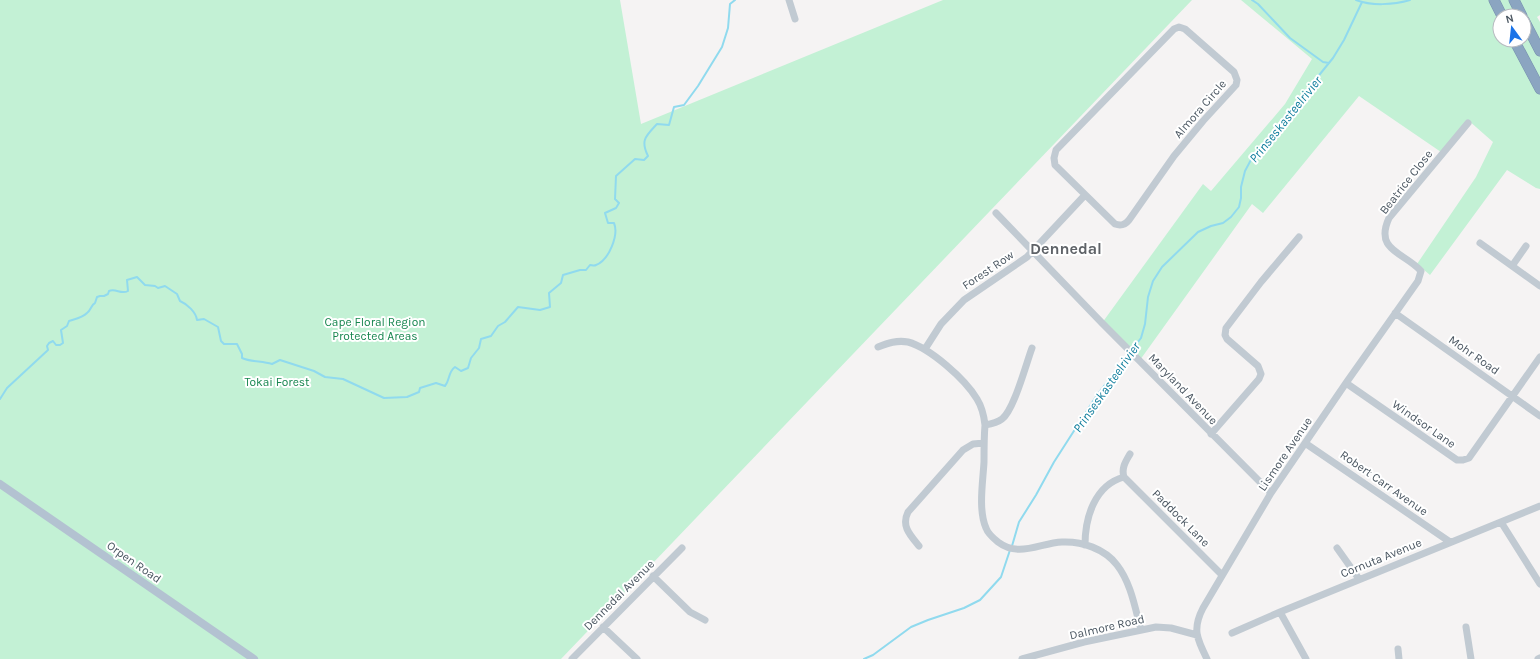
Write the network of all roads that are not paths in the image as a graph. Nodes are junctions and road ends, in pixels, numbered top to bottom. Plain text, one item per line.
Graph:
1 (789, 0) edge
2 (795, 19) dead end
3 (1532, 36) edge
4 (1518, 48) edge
5 (1540, 51) edge
6 (1540, 89) edge
7 (1468, 124) dead end
8 (1085, 195) junction
9 (996, 213) dead end
10 (1299, 237) dead end
11 (1480, 243) dead end
12 (1526, 246) dead end
13 (1033, 252) junction
14 (1512, 266) junction
15 (1421, 271) joint
16 (1540, 286) edge
17 (1395, 313) junction
18 (878, 347) dead end
19 (1032, 348) dead end
20 (925, 349) junction
21 (1540, 358) edge
22 (1346, 383) junction
23 (1513, 396) junction
24 (1540, 416) edge
25 (985, 425) junction
26 (1211, 434) junction
27 (984, 443) junction
28 (1305, 443) junction
29 (1130, 454) dead end
30 (1124, 477) junction
31 (0, 484) edge
32 (1271, 493) junction
33 (1540, 506) edge
34 (1501, 522) junction
35 (1450, 542) junction
36 (1086, 545) junction
37 (919, 546) dead end
38 (682, 548) dead end
39 (1337, 548) dead end
40 (1222, 575) junction
41 (653, 576) junction
42 (1359, 579) junction
43 (1540, 584) edge
44 (1280, 612) junction
45 (705, 620) dead end
46 (603, 626) junction
47 (1466, 627) dead end
48 (1141, 630) junction
49 (1232, 633) dead end
50 (1197, 635) junction
51 (1398, 649) dead end
52 (254, 659) edge
53 (572, 659) edge
54 (637, 659) edge
55 (1022, 659) edge
56 (1207, 659) edge
57 (1306, 659) edge
58 (1399, 659) edge
59 (1471, 659) edge

1 - 2 street
3 - 5 highway
4 - 6 highway
7 - 15 street, Beatrice Close
8 - 8 street, Almora Circle
8 - 13 street, Forest Row
9 - 13 street, Maryland Avenue
10 - 26 street
11 - 14 street
12 - 14 street
13 - 20 street, Forest Row
13 - 26 street, Maryland Avenue
14 - 16 street
15 - 17 street, Lismore Avenue
17 - 22 street, Lismore Avenue
17 - 23 street, Mohr Road
18 - 20 street
19 - 25 street
20 - 25 street
21 - 23 street, Windsor Lane
22 - 23 street, Windsor Lane
22 - 28 street, Lismore Avenue
23 - 24 street, Mohr Road
25 - 27 street
26 - 32 street, Maryland Avenue
27 - 36 street
27 - 37 street
28 - 32 street, Lismore Avenue
28 - 35 street, Robert Carr Avenue
29 - 30 street
30 - 36 street
30 - 40 street, Paddock Lane
31 - 52 main road, Orpen Road
32 - 40 street, Lismore Avenue
33 - 34 street, Cornuta Avenue
34 - 35 street, Cornuta Avenue
34 - 43 street
35 - 42 street, Cornuta Avenue
36 - 48 street
38 - 41 street, Dennedal Avenue
39 - 42 street
40 - 50 street, Lismore Avenue
41 - 45 street
41 - 46 street, Dennedal Avenue
42 - 44 street, Cornuta Avenue
44 - 49 street, Cornuta Avenue
44 - 57 street
46 - 53 street, Dennedal Avenue
46 - 54 street
47 - 59 street
48 - 50 street, Dalmore Road
48 - 55 street, Dalmore Road
50 - 56 street, Lismore Avenue
51 - 58 street

